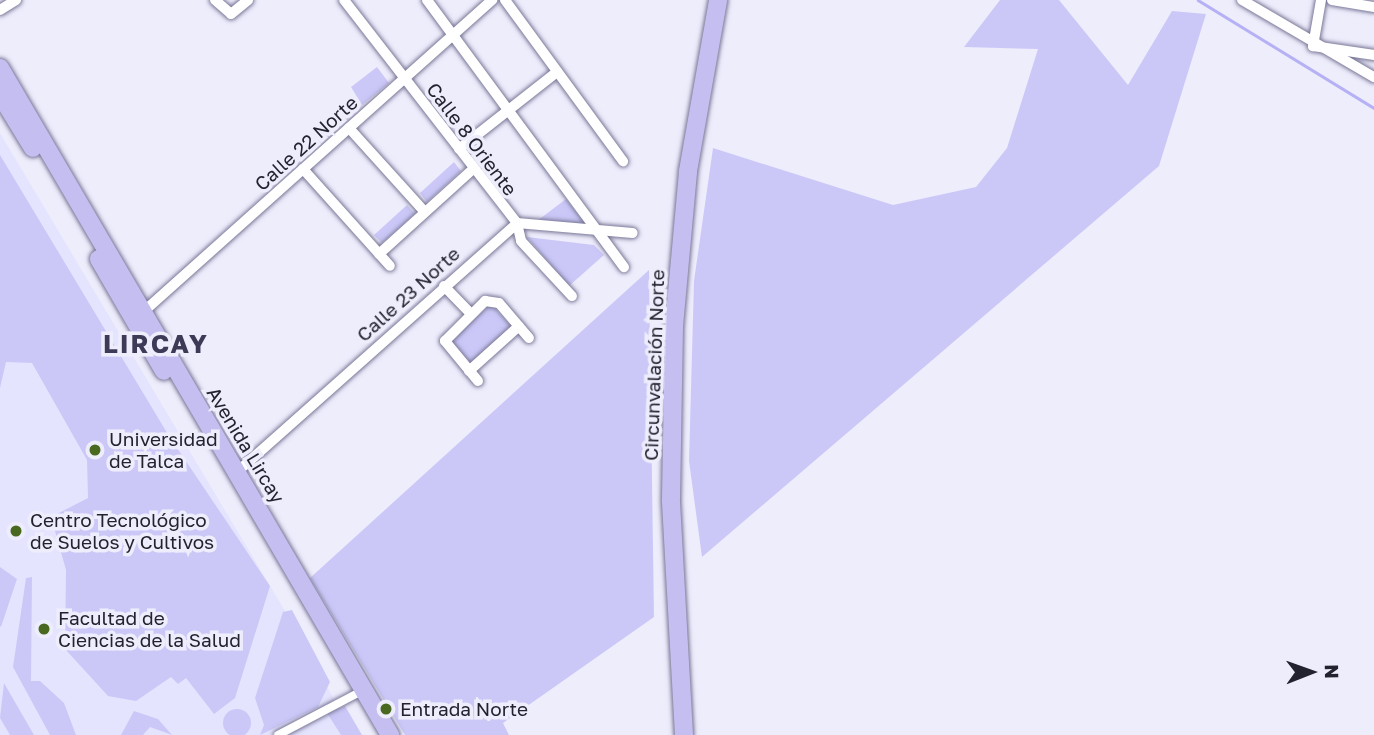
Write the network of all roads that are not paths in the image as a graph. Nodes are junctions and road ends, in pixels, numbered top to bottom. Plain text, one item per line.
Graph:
1 (16, 0) edge
2 (215, 0) edge
3 (248, 0) edge
4 (344, 0) edge
5 (427, 0) edge
6 (492, 0) edge
7 (505, 0) edge
8 (718, 0) edge
9 (1242, 0) edge
10 (1321, 0) edge
11 (1332, 0) edge
12 (1374, 7) edge
13 (0, 10) edge
14 (453, 35) junction
15 (1313, 46) junction
16 (1374, 55) edge
17 (0, 68) edge
18 (557, 72) junction
19 (1374, 77) edge
20 (404, 79) junction
21 (0, 94) edge
22 (509, 110) junction
23 (349, 128) junction
24 (458, 149) junction
25 (623, 161) dead end
26 (303, 169) junction
27 (473, 169) junction
28 (425, 212) junction
29 (517, 223) junction
30 (597, 232) junction
31 (633, 233) dead end
32 (379, 254) junction
33 (390, 266) dead end
34 (624, 267) dead end
35 (444, 286) junction
36 (572, 296) dead end
37 (136, 314) junction
38 (471, 314) junction
39 (519, 327) junction
40 (529, 338) dead end
41 (470, 371) junction
42 (478, 381) dead end
43 (236, 472) junction
44 (358, 693) junction
45 (278, 735) edge
46 (381, 735) edge
47 (390, 735) edge
48 (684, 735) edge

1 - 13 street
2 - 3 street
4 - 20 street, Calle 8 Oriente
5 - 14 street
6 - 14 street, Calle 22 Norte
7 - 18 street
8 - 48 main road, Circunvalación Norte
9 - 15 street
10 - 15 street
11 - 12 street
14 - 20 street, Calle 22 Norte
14 - 22 street
15 - 16 street
15 - 19 street
17 - 37 main road, Avenida Lircay
18 - 22 street
18 - 25 street
20 - 23 street, Calle 22 Norte
20 - 24 street, Calle 8 Oriente
21 - 37 main road, Avenida Lircay
22 - 24 street
22 - 30 street
23 - 26 street, Calle 22 Norte
23 - 28 street
24 - 27 street, Calle 8 Oriente
26 - 32 street
26 - 37 street, Calle 22 Norte
27 - 28 street
27 - 29 street, Calle 8 Oriente
28 - 32 street
29 - 30 street
29 - 35 street, Calle 23 Norte
29 - 36 street, Calle 8 Oriente
30 - 31 street
30 - 34 street
32 - 33 street
35 - 38 street
35 - 43 street, Calle 23 Norte
37 - 43 main road, Avenida Lircay
37 - 44 main road, Avenida Lircay
38 - 39 street
38 - 41 street
39 - 40 street
39 - 41 street
41 - 42 street
43 - 47 main road, Avenida Lircay
44 - 45 street
44 - 46 main road, Avenida Lircay

